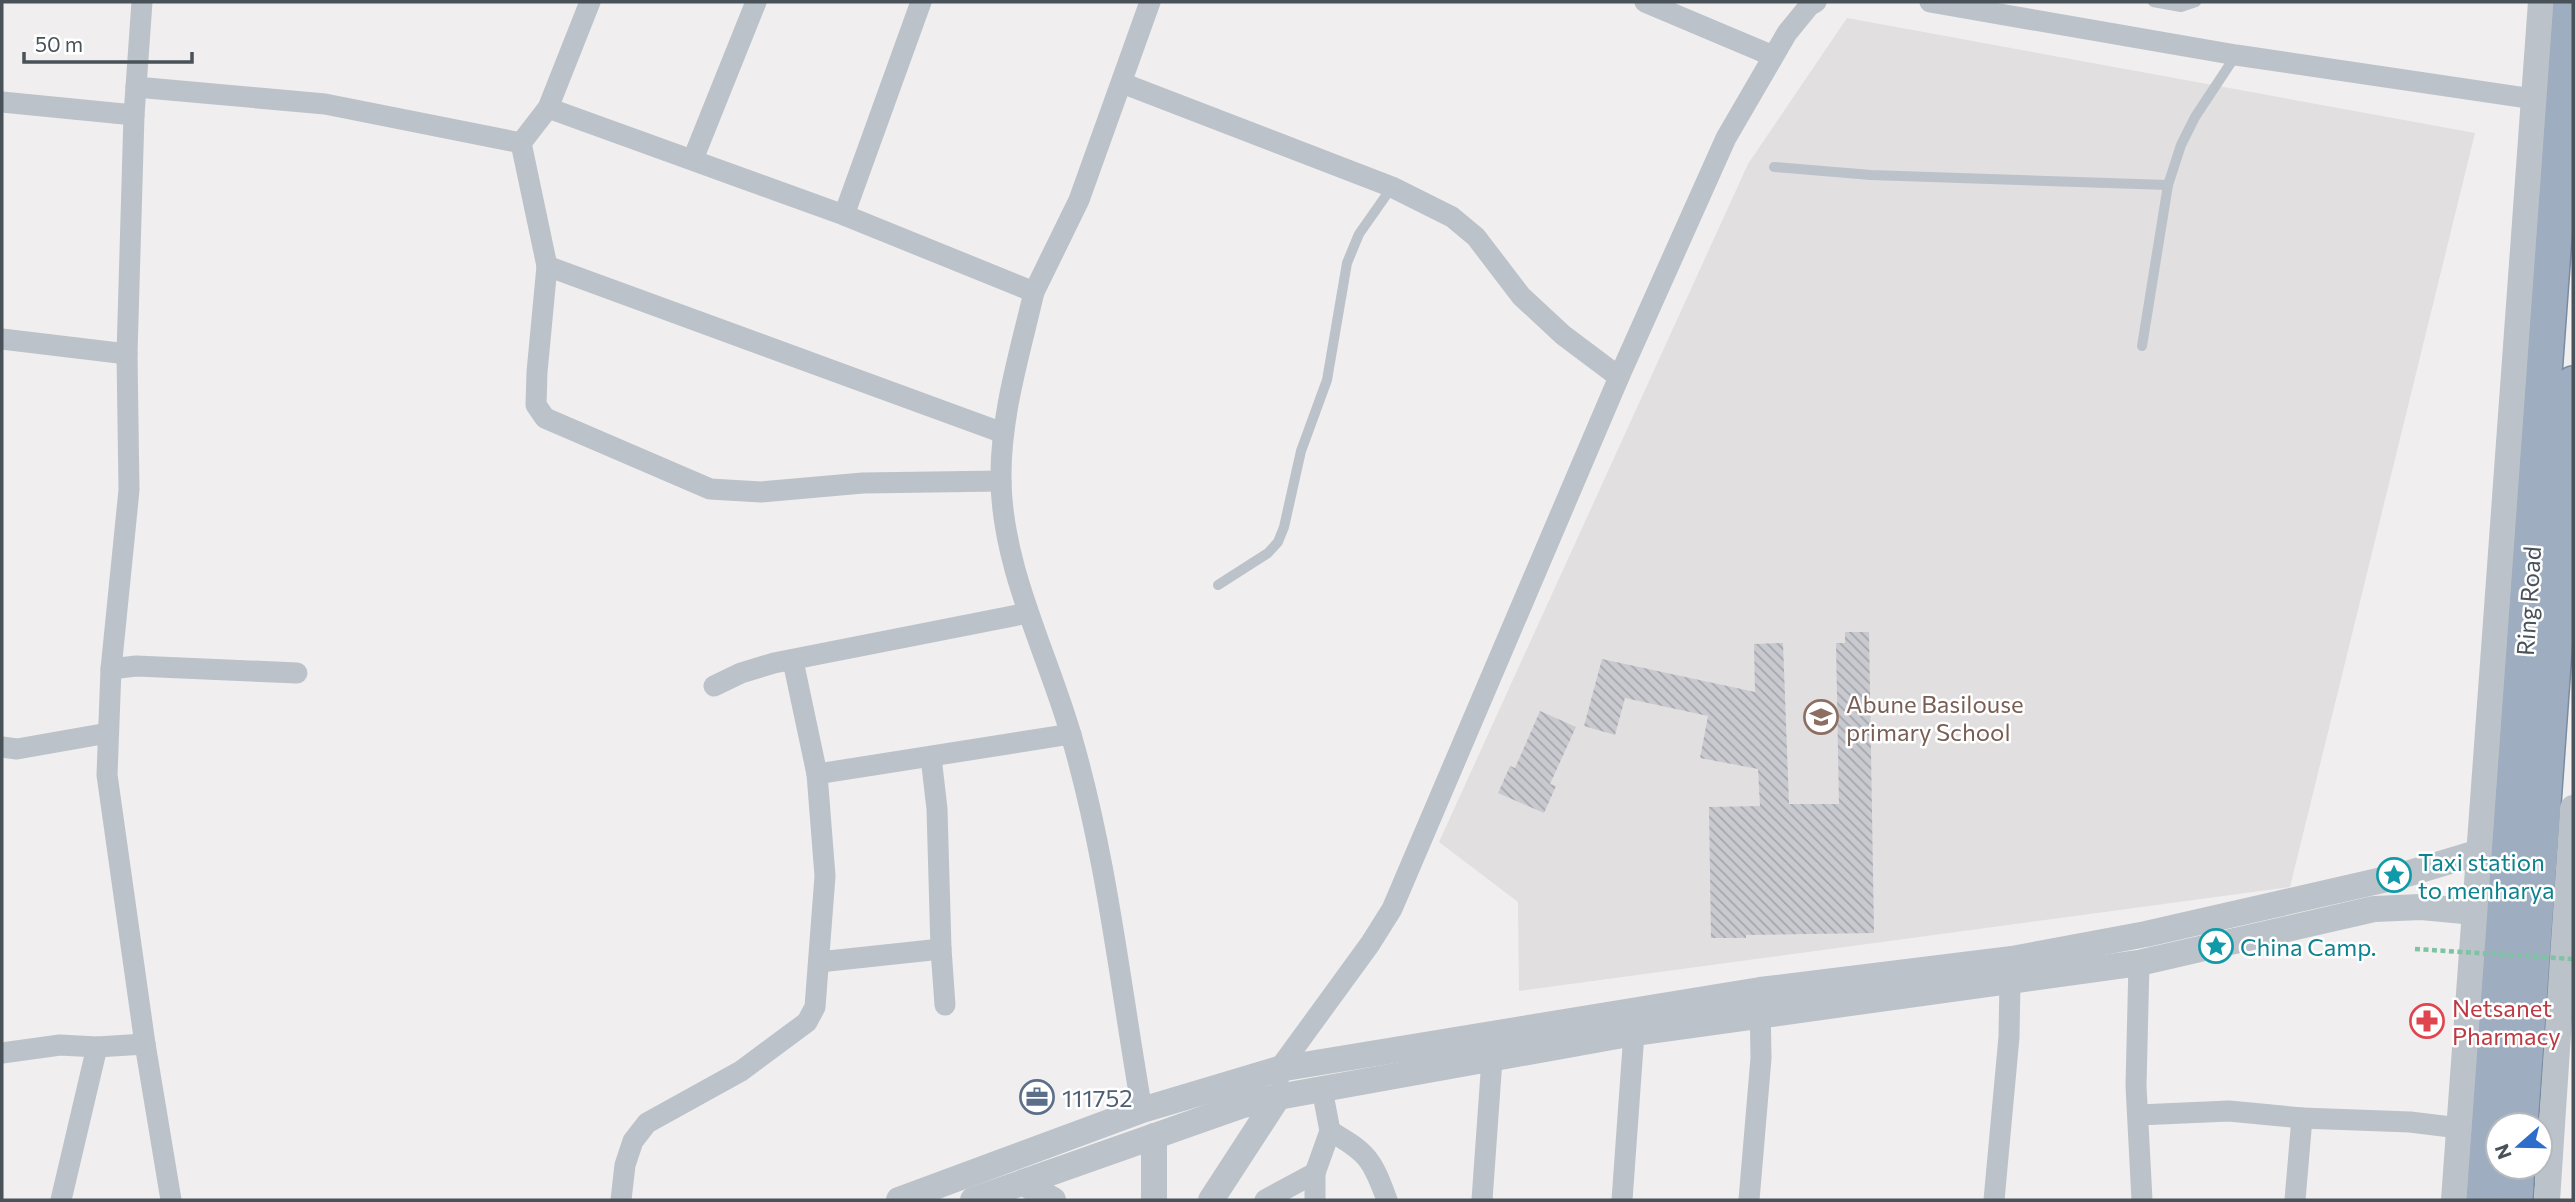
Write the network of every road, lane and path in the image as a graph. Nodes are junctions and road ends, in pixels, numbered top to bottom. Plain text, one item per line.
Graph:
1 (142, 2) edge
2 (590, 2) edge
3 (756, 2) edge
4 (921, 2) edge
5 (1150, 2) edge
6 (1645, 2) edge
7 (1930, 2) edge
8 (2153, 2) edge
9 (2196, 2) edge
10 (2541, 2) edge
11 (2571, 2) edge
12 (1810, 3) edge
13 (2236, 55) junction
14 (1773, 56) junction
15 (1122, 83) junction
16 (136, 87) junction
17 (2549, 101) junction
18 (2, 102) edge
19 (548, 108) junction
20 (134, 115) junction
21 (521, 143) junction
22 (693, 159) junction
23 (1774, 167) dead end
24 (2168, 185) junction
25 (1392, 187) junction
26 (844, 215) junction
27 (547, 266) junction
28 (1034, 292) junction
29 (2, 339) edge
30 (2142, 346) dead end
31 (127, 354) junction
32 (1619, 377) junction
33 (2573, 384) edge
34 (1003, 433) junction
35 (1001, 481) junction
36 (1219, 585) dead end
37 (1028, 613) junction
38 (793, 661) junction
39 (111, 669) junction
40 (297, 673) dead end
41 (714, 686) dead end
42 (108, 733) junction
43 (1071, 734) junction
44 (2, 747) edge
45 (930, 757) junction
46 (817, 774) junction
47 (2573, 808) edge
48 (2480, 852) junction
49 (2475, 912) junction
50 (2570, 920) edge
51 (941, 949) junction
52 (2415, 949) dead end
53 (2573, 959) edge
54 (819, 962) junction
55 (2139, 963) junction
56 (2010, 982) junction
57 (1760, 990) junction
58 (945, 1005) dead end
59 (1760, 1017) junction
60 (1634, 1033) junction
61 (145, 1044) junction
62 (97, 1047) junction
63 (2, 1053) edge
64 (1492, 1059) junction
65 (1279, 1069) junction
66 (1322, 1089) junction
67 (1278, 1097) junction
68 (1142, 1110) junction
69 (2521, 1111) edge
70 (2138, 1115) junction
71 (2302, 1118) junction
72 (2459, 1128) junction
73 (1330, 1131) junction
74 (1154, 1136) junction
75 (1315, 1173) junction
76 (2516, 1181) edge
77 (1024, 1183) junction
78 (61, 1200) edge
79 (171, 1200) edge
80 (621, 1200) edge
81 (900, 1200) edge
82 (973, 1200) edge
83 (1054, 1200) edge
84 (1154, 1200) edge
85 (1211, 1200) edge
86 (1265, 1200) edge
87 (1315, 1200) edge
88 (1387, 1200) edge
89 (1482, 1200) edge
90 (1622, 1200) edge
91 (1749, 1200) edge
92 (1994, 1200) edge
93 (2142, 1200) edge
94 (2295, 1200) edge
95 (2454, 1200) edge
96 (2484, 1200) edge
97 (2515, 1200) edge
98 (2547, 1200) edge

1 - 16 street
2 - 19 street
3 - 22 street
4 - 26 street
5 - 15 street
6 - 14 street
7 - 13 street
8 - 9 lane
10 - 17 street
11 - 17 highway, Ring Road
12 - 14 street
13 - 17 street
13 - 24 lane
14 - 32 street
15 - 25 street
15 - 28 street
16 - 20 street
16 - 21 street
17 - 48 street
17 - 96 highway, Ring Road
18 - 20 street
19 - 21 street
19 - 22 street
20 - 31 street
21 - 27 street
22 - 26 street
23 - 24 lane
24 - 30 lane
25 - 32 street
25 - 36 lane
26 - 28 street
27 - 34 street
27 - 35 street
28 - 34 street
29 - 31 street
31 - 39 street
32 - 65 street
33 - 69 highway, Ring Road
34 - 35 street
35 - 37 street
37 - 38 street
37 - 43 street
38 - 41 street
38 - 46 street
39 - 40 street
39 - 42 street
42 - 44 street
42 - 61 street
43 - 45 street
43 - 68 street
45 - 46 street
45 - 51 street
46 - 54 street
47 - 50 street
48 - 49 street
48 - 57 street
49 - 55 street
49 - 72 street
50 - 98 street
51 - 54 street
51 - 58 street
52 - 53 path, bridge
54 - 80 street
55 - 56 street
55 - 70 street
56 - 59 street
56 - 92 street
57 - 59 street
57 - 65 street
59 - 60 street
59 - 91 street
60 - 64 street
60 - 90 street
61 - 62 street
61 - 79 street
62 - 63 street
62 - 78 street
64 - 66 street
64 - 89 street
65 - 67 street
65 - 68 street
66 - 67 street
66 - 73 street
67 - 74 street
67 - 85 street
68 - 81 street
70 - 71 street
70 - 93 street
71 - 72 street
71 - 94 street
72 - 95 street
73 - 75 street
73 - 88 street
74 - 77 street
74 - 84 street
75 - 86 street
75 - 87 street
76 - 97 highway
77 - 82 street
77 - 83 street

